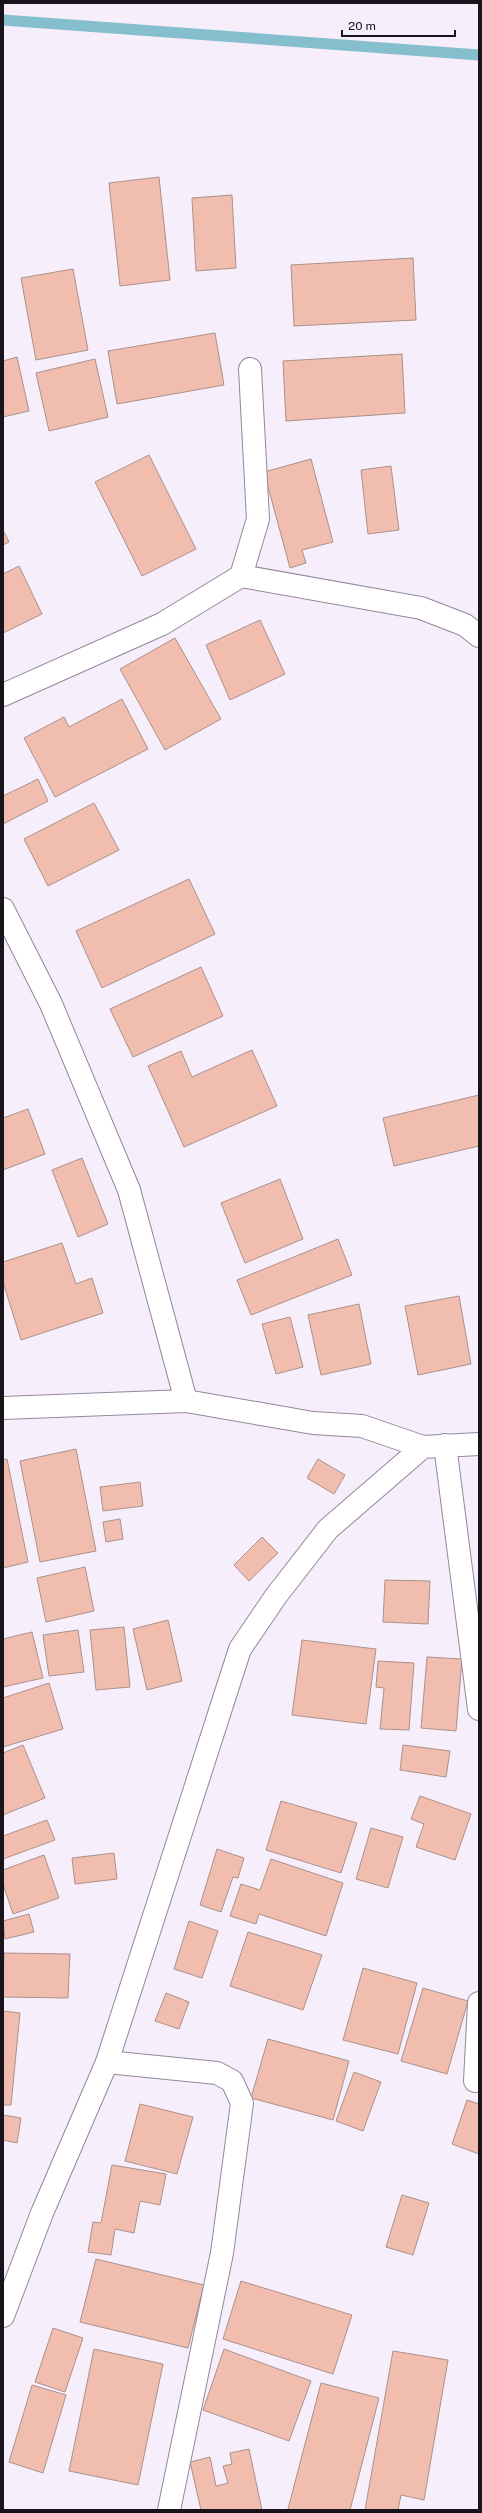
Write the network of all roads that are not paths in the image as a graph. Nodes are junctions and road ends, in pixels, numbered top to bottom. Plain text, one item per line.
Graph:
1 (250, 369) dead end
2 (241, 576) junction
3 (479, 636) edge
4 (3, 695) edge
5 (3, 909) edge
6 (186, 1401) junction
7 (3, 1408) edge
8 (479, 1444) edge
9 (445, 1445) junction
10 (422, 1447) junction
11 (479, 1710) edge
12 (479, 2003) edge
13 (107, 2062) junction
14 (475, 2081) dead end
15 (3, 2316) edge
16 (169, 2510) edge

1 - 2 street
2 - 3 street
2 - 4 street
5 - 6 street
6 - 7 street
6 - 10 street
8 - 9 street
9 - 10 street
9 - 11 street
10 - 13 street
12 - 14 street
13 - 15 street
13 - 16 street

